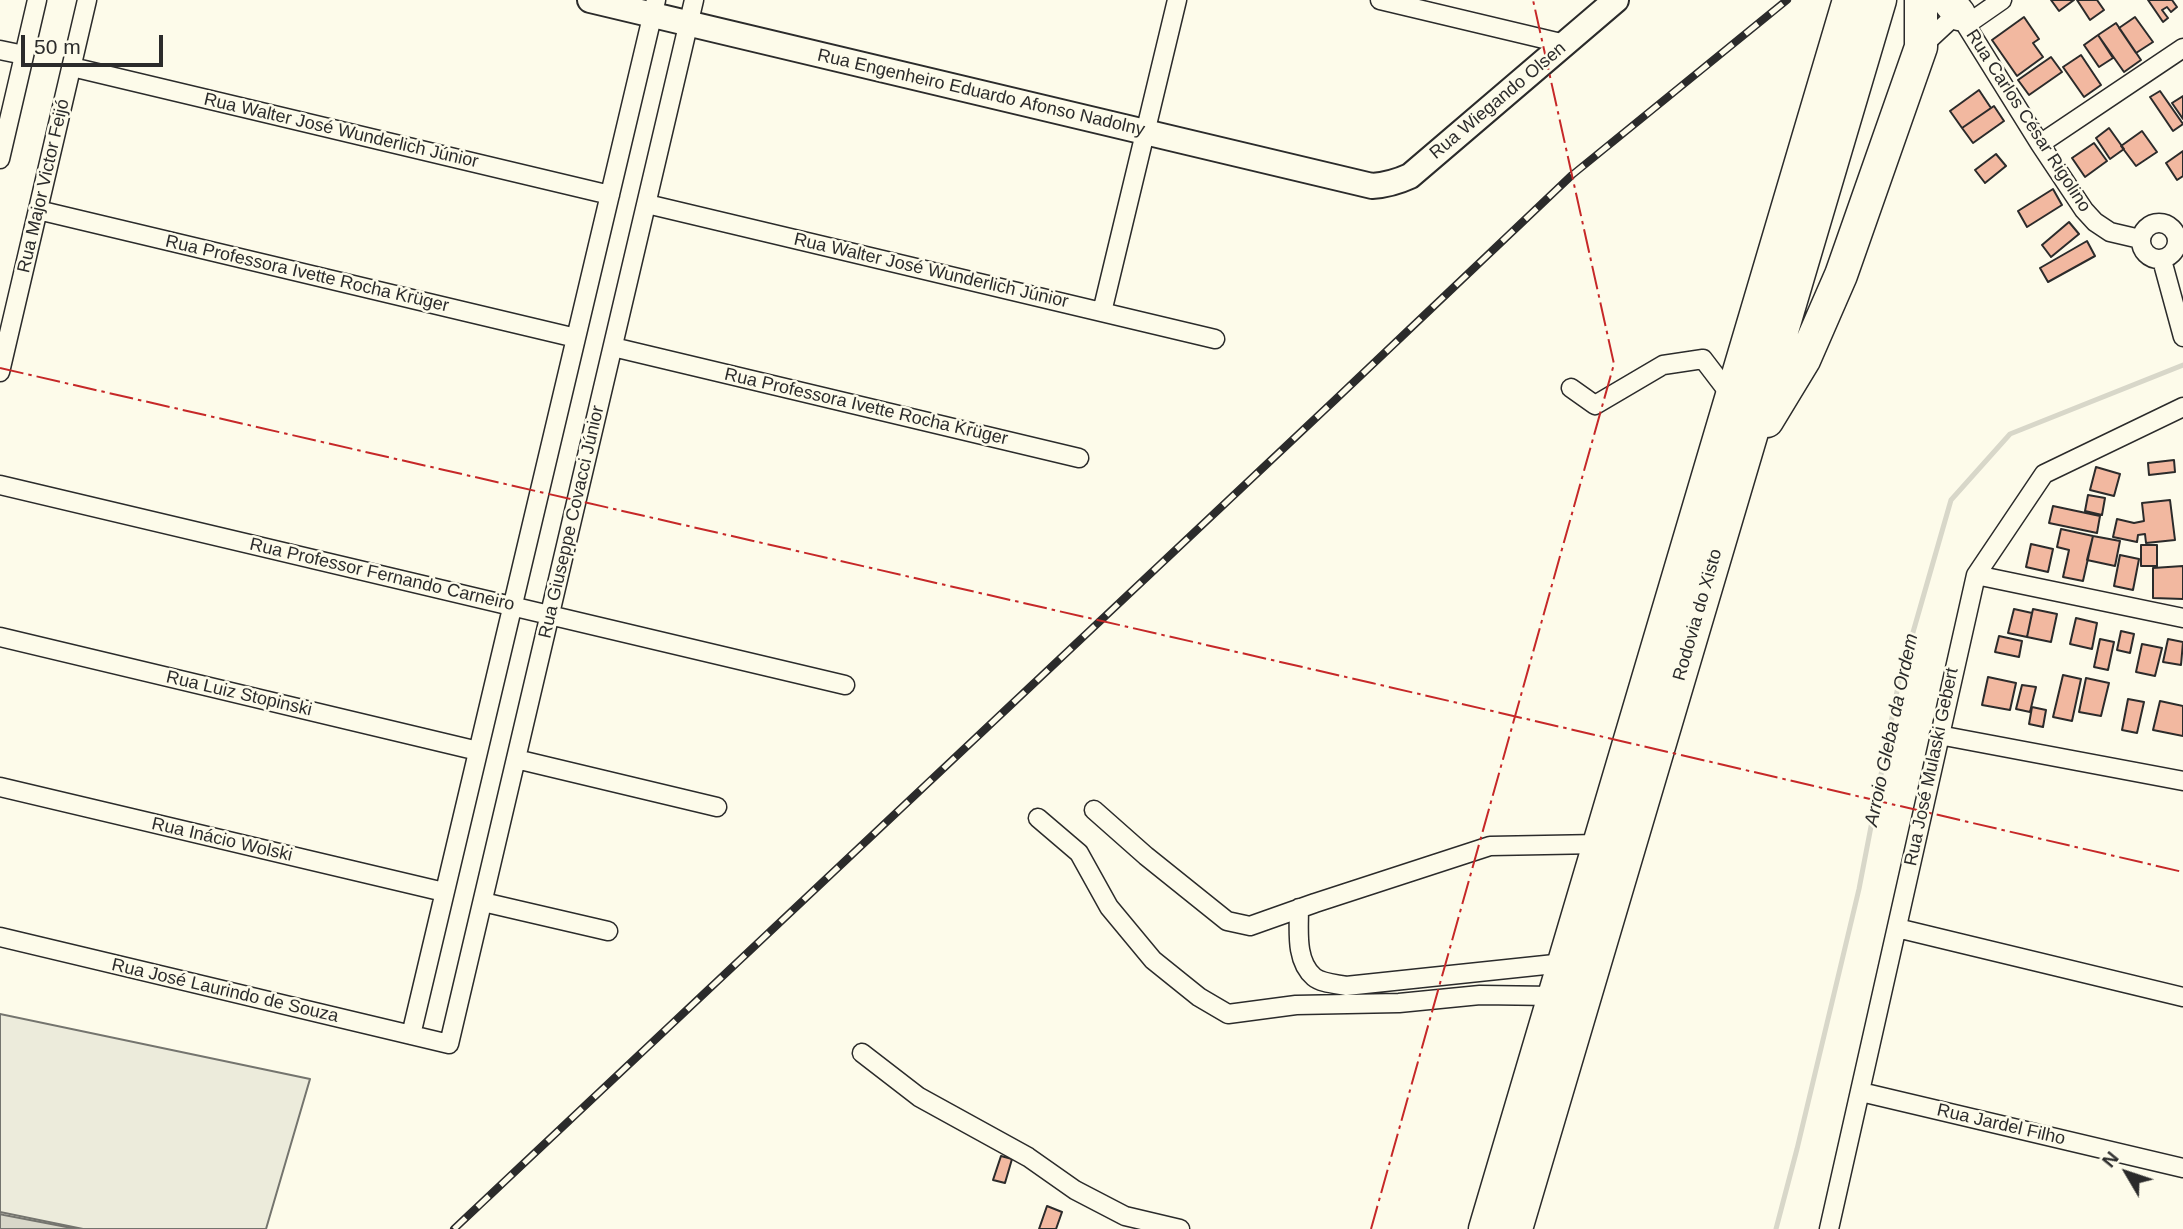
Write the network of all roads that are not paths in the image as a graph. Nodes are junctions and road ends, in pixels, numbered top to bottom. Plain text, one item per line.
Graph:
1 (37, 0) edge
2 (88, 0) edge
3 (590, 0) edge
4 (1177, 0) edge
5 (1380, 0) edge
6 (1616, 0) edge
7 (1849, 0) edge
8 (1880, 0) edge
9 (1921, 0) edge
10 (2002, 0) edge
11 (654, 7) edge
12 (1960, 10) edge
13 (692, 12) edge
14 (1565, 44) junction
15 (1921, 47) junction
16 (2183, 48) edge
17 (0, 50) edge
18 (24, 55) junction
19 (72, 67) junction
20 (1145, 132) junction
21 (2040, 144) junction
22 (0, 159) edge
23 (1372, 186) joint
24 (610, 195) junction
25 (647, 204) junction
26 (38, 210) junction
27 (2183, 215) edge
28 (2158, 223) junction
29 (2140, 239) junction
30 (2180, 240) edge
31 (2162, 260) junction
32 (1102, 312) junction
33 (2183, 337) edge
34 (576, 338) junction
35 (1215, 339) dead end
36 (613, 347) junction
37 (0, 372) edge
38 (1571, 388) dead end
39 (1732, 397) junction
40 (2183, 407) edge
41 (1079, 458) dead end
42 (1744, 458) junction
43 (0, 485) edge
44 (1976, 575) junction
45 (513, 606) junction
46 (550, 615) junction
47 (2183, 618) edge
48 (0, 637) edge
49 (845, 685) dead end
50 (1939, 735) junction
51 (478, 751) junction
52 (516, 759) junction
53 (2183, 781) edge
54 (0, 787) edge
55 (717, 807) dead end
56 (1094, 810) dead end
57 (1038, 818) dead end
58 (1599, 844) junction
59 (444, 892) junction
60 (483, 902) junction
61 (1299, 908) junction
62 (1897, 928) junction
63 (608, 932) dead end
64 (0, 937) edge
65 (1564, 962) junction
66 (1555, 996) junction
67 (2183, 997) edge
68 (411, 1035) junction
69 (449, 1044) joint
70 (862, 1053) dead end
71 (1861, 1092) junction
72 (2183, 1168) edge
73 (1180, 1229) edge
74 (1485, 1229) edge
75 (1516, 1229) edge
76 (1829, 1229) edge

1 - 18 street
2 - 19 street, Rua Major Victor Feijó
3 - 11 street, Rua Engenheiro Eduardo Afonso Nadolny
4 - 20 street
5 - 14 street
6 - 14 street, Rua Wiegando Olsen
7 - 39 highway, Rodovia do Xisto
8 - 42 highway, Rodovia do Xisto
9 - 15 highway
10 - 12 street
11 - 13 street, Rua Engenheiro Eduardo Afonso Nadolny
11 - 24 street
12 - 15 street
12 - 21 street, Rua Carlos César Rigolino
13 - 20 street, Rua Engenheiro Eduardo Afonso Nadolny
13 - 25 street, Rua Giuseppe Covacci Júnior
14 - 23 street, Rua Wiegando Olsen
15 - 42 highway
16 - 21 street
17 - 18 street
18 - 22 street
19 - 24 street, Rua Walter José Wunderlich Júnior
19 - 26 street, Rua Major Victor Feijó
20 - 23 street, Rua Engenheiro Eduardo Afonso Nadolny
20 - 32 street
21 - 29 street, Rua Carlos César Rigolino
24 - 34 street
25 - 32 street, Rua Walter José Wunderlich Júnior
25 - 36 street, Rua Giuseppe Covacci Júnior
26 - 34 street, Rua Professora Ivette Rocha Krüger
26 - 37 street, Rua Major Victor Feijó
27 - 28 street
28 - 29 street
28 - 30 street
29 - 31 street
30 - 31 street
31 - 33 street
32 - 35 street, Rua Walter José Wunderlich Júnior
34 - 45 street
36 - 41 street, Rua Professora Ivette Rocha Krüger
36 - 46 street, Rua Giuseppe Covacci Júnior
38 - 39 street
39 - 58 highway, Rodovia do Xisto
40 - 44 street, Rua José Mulaski Gebert
42 - 75 highway, Rodovia do Xisto
43 - 45 street, Rua Professor Fernando Carneiro
44 - 47 street
44 - 50 street, Rua José Mulaski Gebert
45 - 46 street, Rua Professor Fernando Carneiro
45 - 51 street
46 - 49 street, Rua Professor Fernando Carneiro
46 - 52 street, Rua Giuseppe Covacci Júnior
48 - 51 street, Rua Luiz Stopinski
50 - 53 street
50 - 62 street, Rua José Mulaski Gebert
51 - 59 street
52 - 55 street
52 - 60 street, Rua Giuseppe Covacci Júnior
54 - 59 street, Rua Inácio Wolski
56 - 61 street
57 - 66 street
58 - 61 street
58 - 65 highway, Rodovia do Xisto
59 - 68 street
60 - 63 street
60 - 69 street, Rua Giuseppe Covacci Júnior
61 - 65 street
62 - 67 street
62 - 71 street, Rua José Mulaski Gebert
64 - 68 street, Rua José Laurindo de Souza
65 - 66 highway, Rodovia do Xisto
66 - 74 highway, Rodovia do Xisto
68 - 69 street, Rua José Laurindo de Souza
70 - 73 street
71 - 72 street, Rua Jardel Filho
71 - 76 street, Rua José Mulaski Gebert

